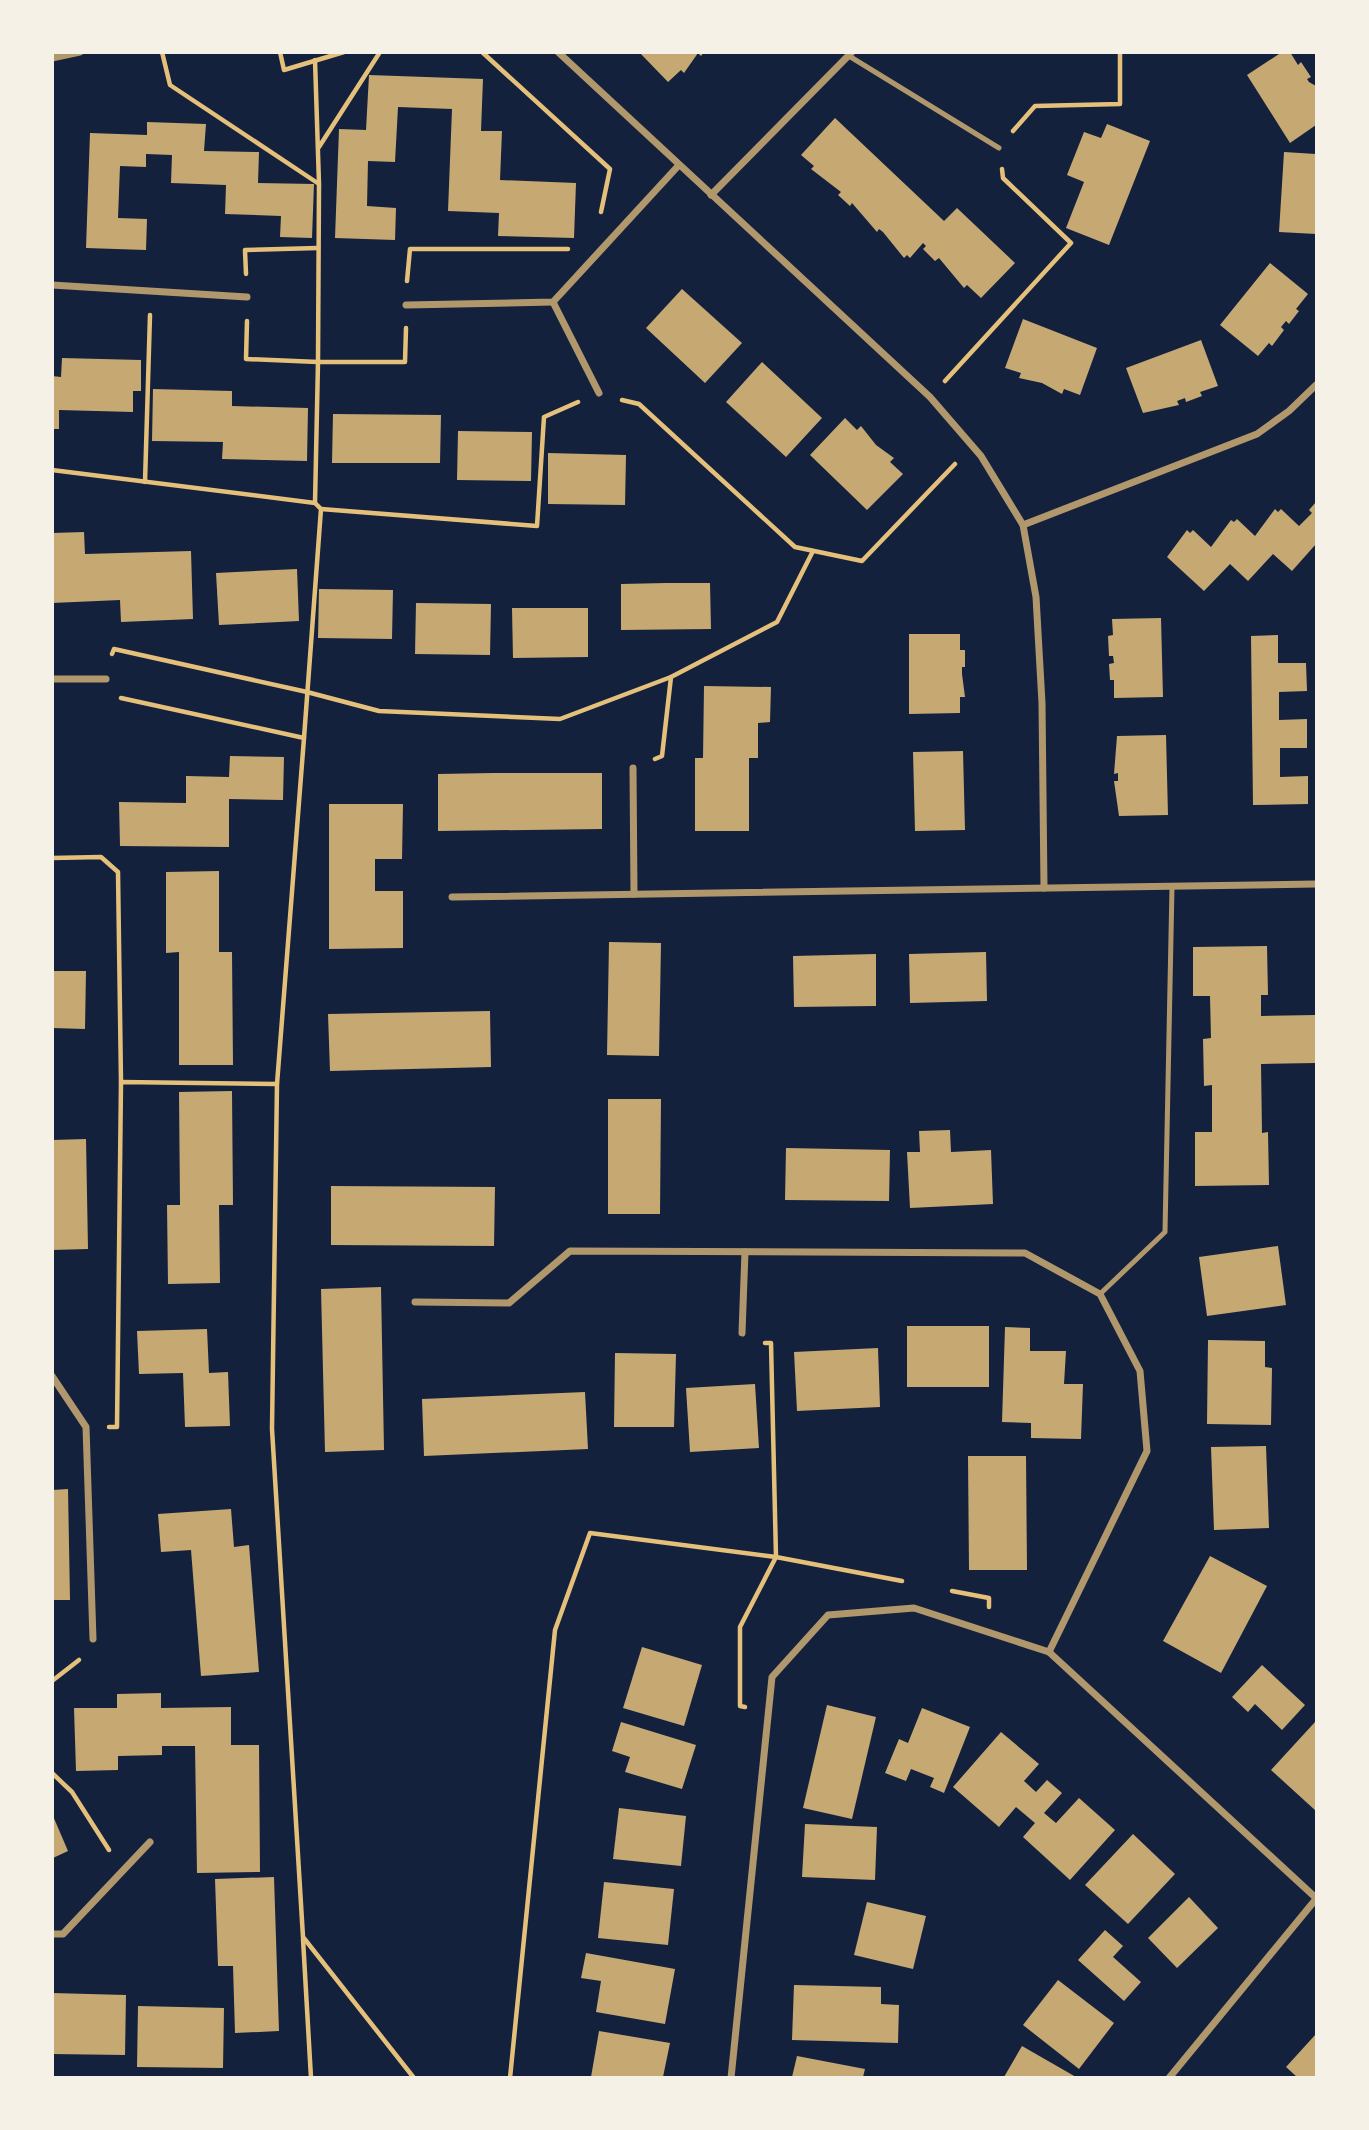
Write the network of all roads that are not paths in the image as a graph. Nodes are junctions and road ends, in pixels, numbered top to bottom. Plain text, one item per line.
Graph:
1 (80, 52) edge
2 (558, 52) edge
3 (850, 54) edge
4 (52, 58) edge
5 (999, 148) road end
6 (679, 165) junction
7 (712, 195) junction
8 (52, 285) edge
9 (247, 297) road end
10 (553, 302) junction
11 (406, 304) road end
12 (1317, 385) edge
13 (599, 393) road end
14 (1023, 525) junction
15 (52, 679) edge
16 (106, 679) road end
17 (633, 768) road end
18 (1317, 884) edge
19 (1172, 887) junction
20 (1044, 888) junction
21 (634, 894) junction
22 (452, 897) dead end
23 (746, 1252) junction
24 (1100, 1294) junction
25 (415, 1302) dead end
26 (742, 1333) road end
27 (52, 1376) edge
28 (93, 1639) road end
29 (1049, 1652) junction
30 (150, 1842) dead end
31 (1317, 1898) edge
32 (52, 1934) edge
33 (731, 2077) edge
34 (1169, 2077) edge

1 - 4 street
2 - 6 street
3 - 5 lane
3 - 7 street
6 - 7 street
6 - 10 street
7 - 14 street
8 - 9 street
10 - 11 street
10 - 13 street
12 - 14 street
14 - 20 street
15 - 16 street
17 - 21 street
18 - 19 street
19 - 20 street
19 - 24 lane
20 - 21 street
21 - 22 street
23 - 24 street
23 - 25 street
23 - 26 street
24 - 29 street
27 - 28 street
29 - 31 street
29 - 33 street
30 - 32 street
31 - 34 street

